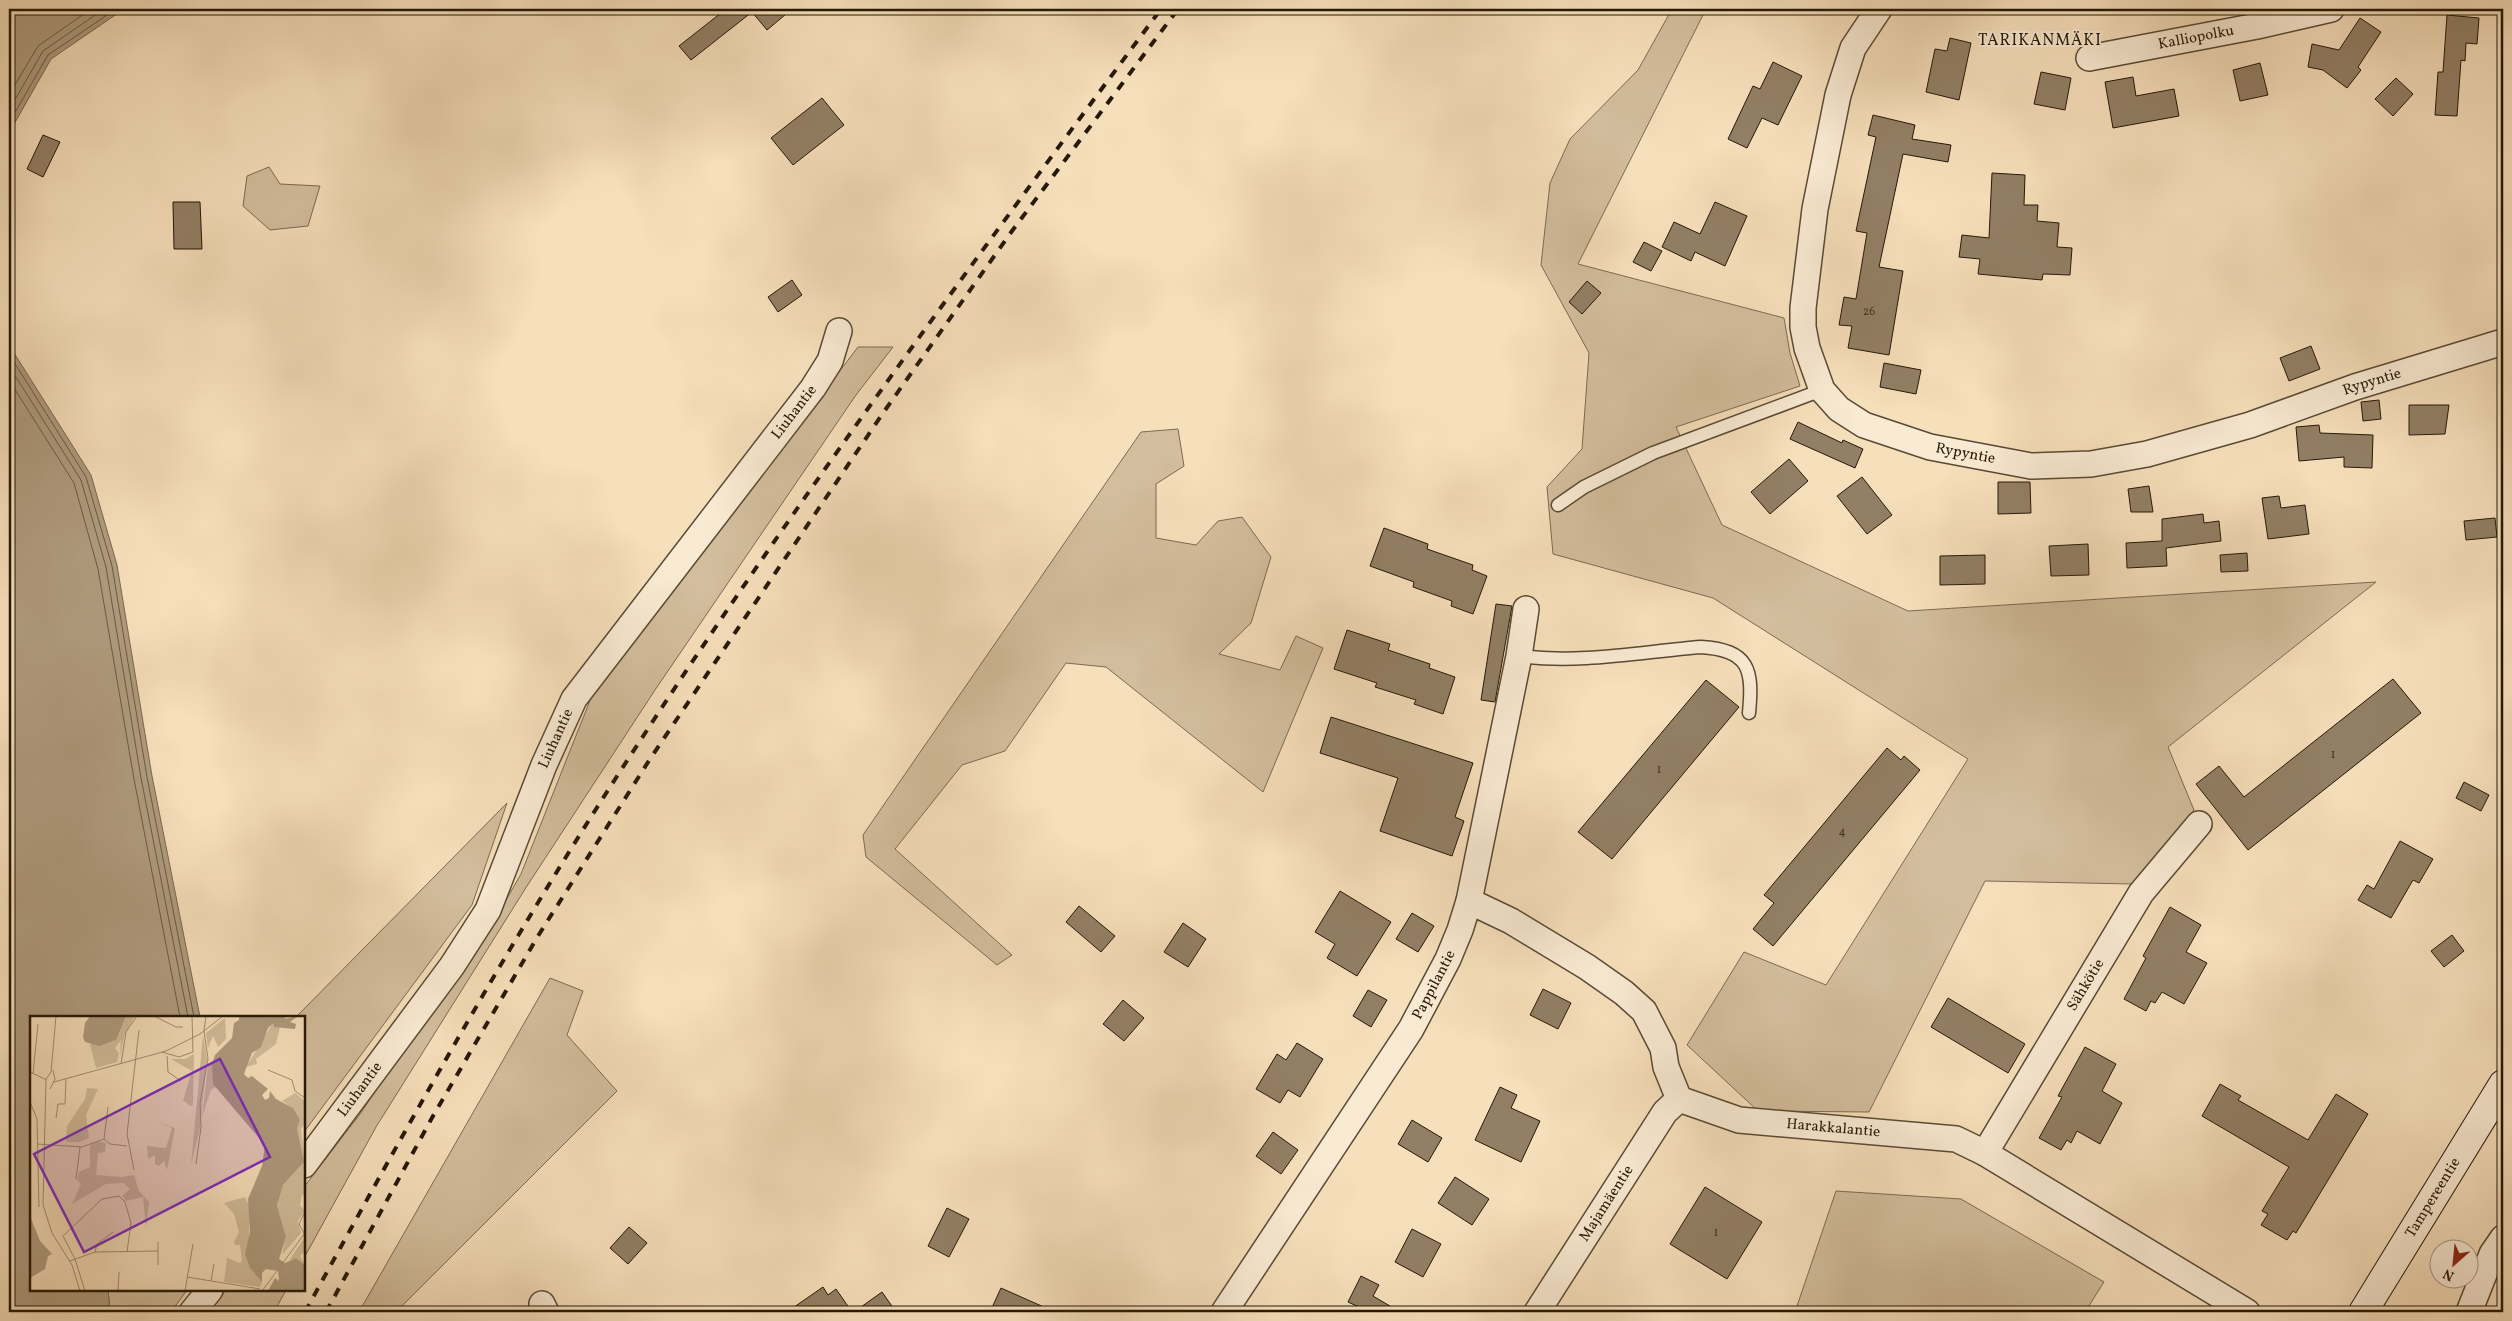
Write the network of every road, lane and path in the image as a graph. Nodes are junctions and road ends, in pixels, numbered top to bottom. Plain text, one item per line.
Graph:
1 (1879, 9) edge
2 (2331, 9) edge
3 (2088, 58) dead end
4 (839, 332) dead end
5 (2503, 342) edge
6 (1822, 390) junction
7 (1558, 504) dead end
8 (1526, 609) dead end
9 (1519, 656) junction
10 (1749, 712) dead end
11 (2199, 824) dead end
12 (1468, 901) junction
13 (2503, 1084) edge
14 (1679, 1098) junction
15 (1985, 1153) junction
16 (305, 1164) edge
17 (2503, 1238) edge
18 (209, 1291) edge
19 (192, 1312) edge
20 (1224, 1312) edge
21 (1537, 1312) edge
22 (2247, 1312) edge
23 (2363, 1312) edge
24 (2469, 1312) edge

1 - 6 street, Rypyntie
2 - 3 street, Kalliopolku
4 - 16 street, Liuhantie
5 - 6 street, Rypyntie
6 - 7 lane
8 - 9 street, Pappilantie
9 - 10 lane
9 - 12 street, Pappilantie
11 - 15 street, Sähkötie
12 - 14 street
12 - 20 street, Pappilantie
13 - 23 main road, Tampereentie
14 - 15 street, Harakkalantie
14 - 21 street, Majamäentie
15 - 22 street, Harakkalantie
17 - 24 street
18 - 19 street

